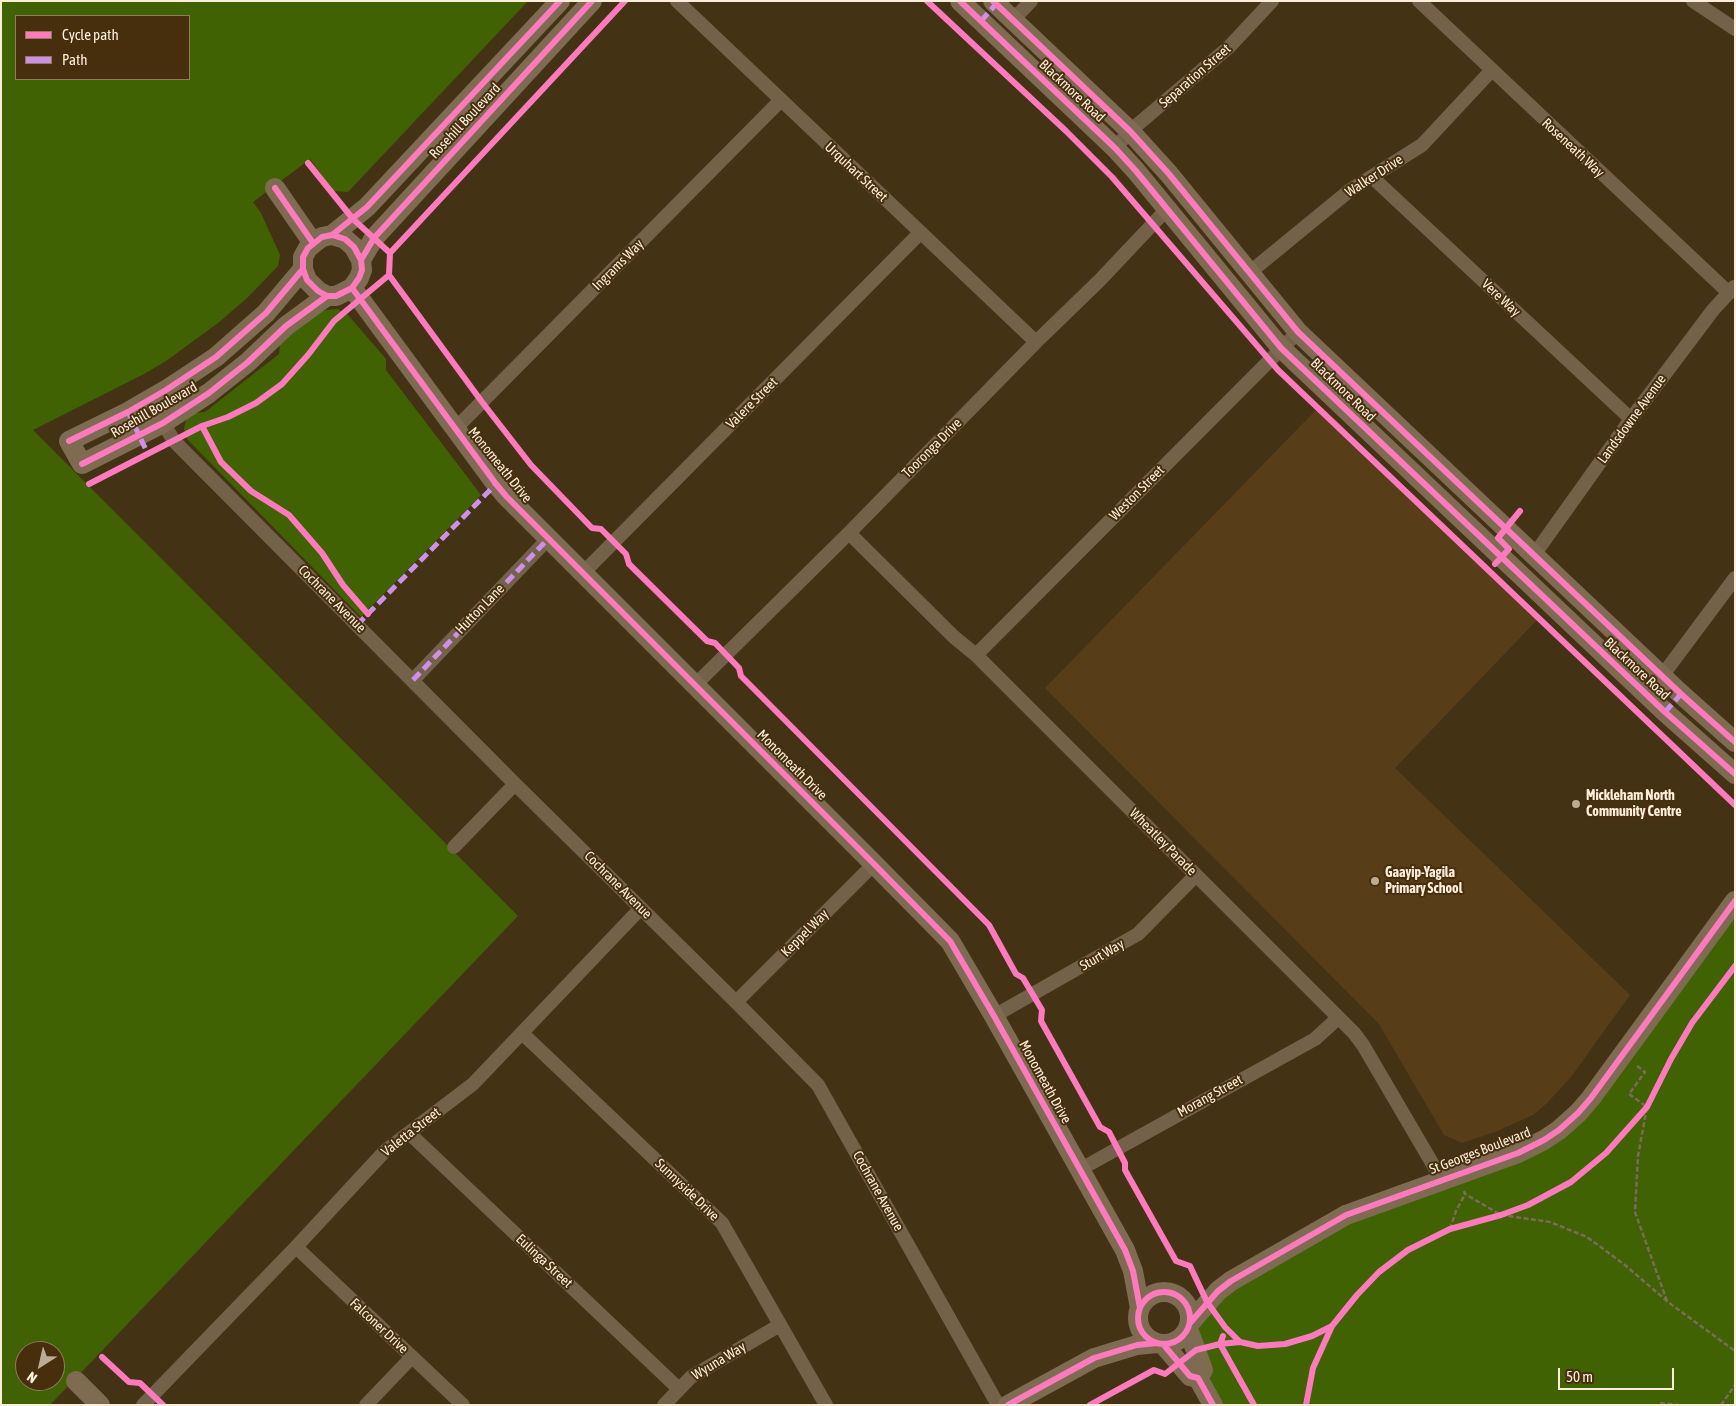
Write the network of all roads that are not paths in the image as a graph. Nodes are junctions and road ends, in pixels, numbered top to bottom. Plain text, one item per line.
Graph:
1 (560, 1) edge
2 (592, 1) edge
3 (677, 1) edge
4 (960, 1) edge
5 (993, 1) edge
6 (1031, 1) edge
7 (1272, 1) edge
8 (1419, 1) edge
9 (1693, 1) edge
10 (1014, 20) junction
11 (1735, 29) edge
12 (1491, 71) junction
13 (780, 101) junction
14 (1130, 131) junction
15 (1115, 148) junction
16 (1372, 177) junction
17 (275, 188) dead end
18 (1167, 209) junction
19 (920, 233) junction
20 (332, 235) junction
21 (313, 243) junction
22 (361, 260) junction
23 (303, 269) junction
24 (1249, 273) junction
25 (352, 288) junction
26 (1732, 290) edge
27 (327, 296) junction
28 (1298, 332) junction
29 (1036, 342) junction
30 (1281, 348) junction
31 (1631, 420) junction
32 (163, 423) junction
33 (455, 429) junction
34 (849, 533) junction
35 (548, 539) junction
36 (1534, 555) junction
37 (583, 573) junction
38 (1735, 578) edge
39 (976, 654) junction
40 (1662, 676) junction
41 (412, 680) junction
42 (695, 685) junction
43 (1735, 742) edge
44 (1735, 774) edge
45 (515, 784) junction
46 (454, 847) dead end
47 (874, 864) junction
48 (1196, 876) junction
49 (1735, 901) edge
50 (641, 908) junction
51 (736, 1002) junction
52 (994, 1016) junction
53 (1338, 1018) junction
54 (522, 1032) junction
55 (409, 1133) junction
56 (1079, 1170) junction
57 (1451, 1177) junction
58 (296, 1247) junction
59 (1125, 1250) junction
60 (1231, 1281) junction
61 (1171, 1294) junction
62 (1139, 1312) junction
63 (780, 1325) junction
64 (1189, 1326) junction
65 (1160, 1344) junction
66 (412, 1357) junction
67 (1094, 1358) junction
68 (1198, 1378) junction
69 (76, 1381) dead end
70 (678, 1389) junction
71 (100, 1405) edge
72 (143, 1405) edge
73 (366, 1405) edge
74 (463, 1405) edge
75 (664, 1405) edge
76 (826, 1405) edge
77 (998, 1405) edge
78 (1008, 1405) edge
79 (1213, 1405) edge

1 - 20 street, Rosehill Boulevard
2 - 22 street, Rosehill Boulevard
3 - 13 street, Urquhart Street
4 - 15 street, Blackmore Road
5 - 10 street, Blackmore Road
6 - 10 street
7 - 14 street, Separation Street
8 - 12 street, Roseneath Way
9 - 11 street
10 - 14 street, Blackmore Road
12 - 16 street, Walker Drive
12 - 26 street, Roseneath Way
13 - 19 street, Urquhart Street
13 - 33 street, Ingrams Way
14 - 15 street, Separation Street
14 - 24 street, Blackmore Road
15 - 18 street, Blackmore Road
16 - 24 street, Walker Drive
16 - 31 street, Vere Way
17 - 21 street
18 - 29 street, Tooronga Drive
18 - 30 street, Blackmore Road
19 - 29 street, Urquhart Street
19 - 37 street, Valere Street
20 - 21 street
20 - 22 street
21 - 23 street
22 - 25 street
23 - 27 street
23 - 32 street, Rosehill Boulevard
24 - 28 street, Blackmore Road
25 - 27 street
25 - 33 street, Monomeath Drive
26 - 31 street, Landsdowne Avenue
27 - 32 street, Rosehill Boulevard
28 - 30 street, Weston Street
28 - 36 street, Blackmore Road
29 - 34 street, Tooronga Drive
30 - 39 street, Weston Street
30 - 44 street, Blackmore Road
31 - 36 street, Landsdowne Avenue
32 - 41 street, Cochrane Avenue
33 - 35 street, Monomeath Drive
34 - 39 street, Wheatley Parade
34 - 42 street, Tooronga Drive
35 - 37 street, Monomeath Drive
35 - 41 street, Hutton Lane
36 - 40 street, Blackmore Road
37 - 42 street, Monomeath Drive
38 - 40 street
39 - 48 street, Wheatley Parade
40 - 43 street, Blackmore Road
41 - 45 street, Cochrane Avenue
42 - 47 street, Monomeath Drive
45 - 46 street
45 - 50 street, Cochrane Avenue
47 - 51 street, Keppel Way
47 - 52 street, Monomeath Drive
48 - 52 street, Sturt Way
48 - 53 street, Wheatley Parade
49 - 57 street, St Georges Boulevard
50 - 51 street, Cochrane Avenue
50 - 54 street, Valetta Street
51 - 77 street, Cochrane Avenue
52 - 56 street, Monomeath Drive
53 - 56 street, Morang Street
53 - 57 street, Wheatley Parade
54 - 55 street, Valetta Street
54 - 63 street, Sunnyside Drive
55 - 58 street, Valetta Street
55 - 70 street, Eulinga Street
56 - 59 street, Monomeath Drive
57 - 60 street, St Georges Boulevard
58 - 66 street, Falconer Drive
58 - 72 street, Valetta Street
59 - 61 street, Monomeath Drive
59 - 62 street, Monomeath Drive
60 - 61 street, St Georges Boulevard
60 - 64 street, St Georges Boulevard
61 - 62 street
61 - 64 street
62 - 65 street
62 - 67 street
63 - 70 street, Wyuna Way
63 - 76 street, Sunnyside Drive
64 - 65 street
64 - 68 street
65 - 67 street
65 - 68 street
66 - 73 street
66 - 74 street, Falconer Drive
67 - 78 street
68 - 79 street
69 - 71 street
70 - 75 street, Wyuna Way

